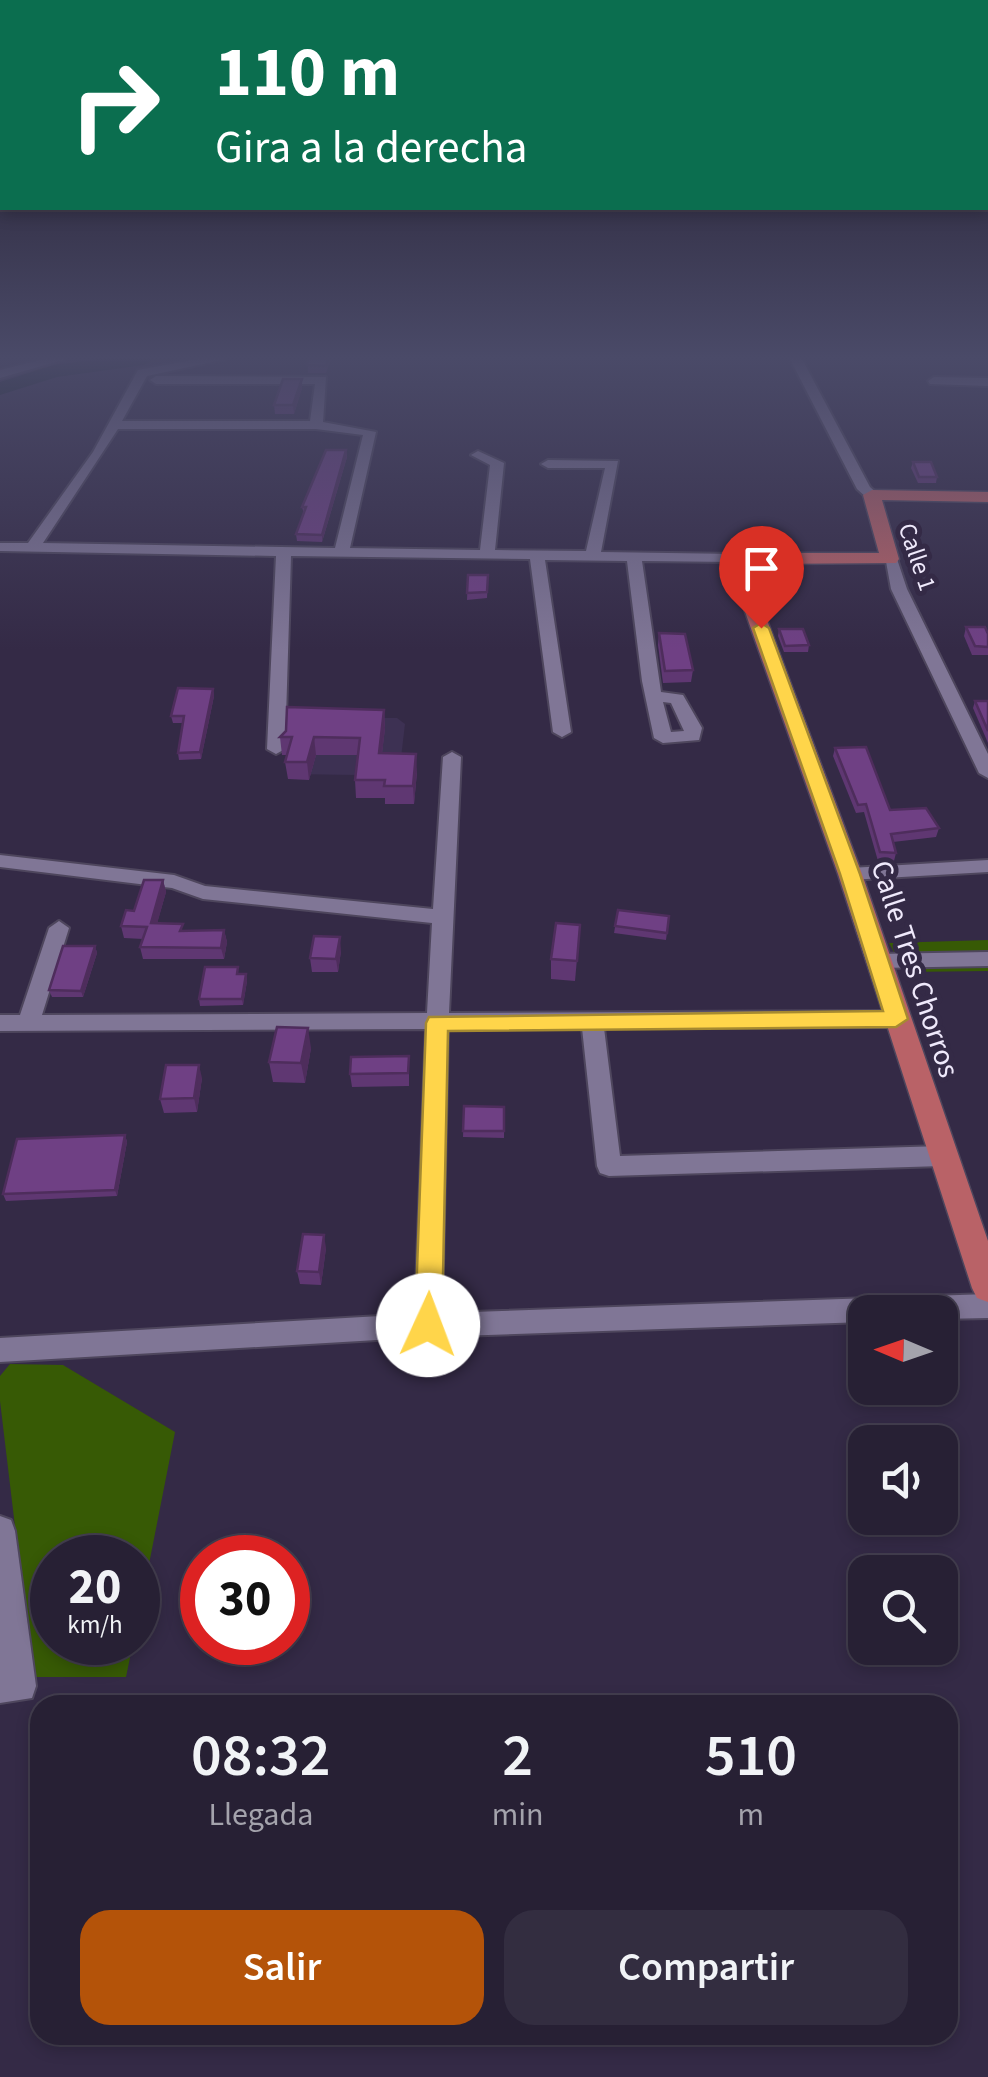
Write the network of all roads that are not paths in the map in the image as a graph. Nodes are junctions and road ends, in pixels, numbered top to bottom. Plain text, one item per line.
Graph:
1 (95, 456) edge
2 (364, 456) edge
3 (480, 456) edge
4 (847, 456) edge
5 (548, 464) dead end
6 (872, 500) junction
7 (988, 501) edge
8 (0, 547) edge
9 (32, 548) junction
10 (284, 550) junction
11 (342, 550) junction
12 (486, 552) junction
13 (537, 553) junction
14 (593, 554) junction
15 (634, 555) junction
16 (735, 558) junction
17 (890, 559) junction
18 (653, 696) dead end
19 (562, 732) dead end
20 (276, 749) edge
21 (452, 757) dead end
22 (988, 773) edge
23 (0, 861) edge
24 (988, 866) edge
25 (850, 874) junction
26 (444, 917) junction
27 (58, 928) dead end
28 (988, 959) edge
29 (878, 961) junction
30 (896, 1019) junction
31 (592, 1022) junction
32 (0, 1023) edge
33 (28, 1023) junction
34 (437, 1023) junction
35 (942, 1156) junction
36 (988, 1288) edge
37 (988, 1306) edge
38 (428, 1325) junction
39 (0, 1350) edge
40 (0, 1531) edge
41 (0, 1687) edge

1 - 9 street
2 - 11 street
3 - 12 street
4 - 6 street, Calle 1
5 - 14 street
6 - 7 main road
6 - 17 main road, Calle 1
8 - 9 street
9 - 10 street
10 - 11 street
10 - 20 street
11 - 12 street
12 - 13 street
13 - 14 street
13 - 19 street
14 - 15 street
15 - 16 street
15 - 18 street
16 - 17 main road
16 - 25 main road, Calle Tres Chorros
17 - 22 street, Calle 1
21 - 26 street
23 - 26 street
24 - 25 street
25 - 29 main road, Calle Tres Chorros
26 - 34 street
27 - 33 street
28 - 29 street
29 - 30 main road, Calle Tres Chorros
30 - 31 street
30 - 35 main road, Calle Tres Chorros
31 - 34 street
31 - 35 street
32 - 33 street
33 - 34 street
34 - 38 street
35 - 36 main road, Calle Tres Chorros
37 - 38 street
38 - 39 street
40 - 41 street

